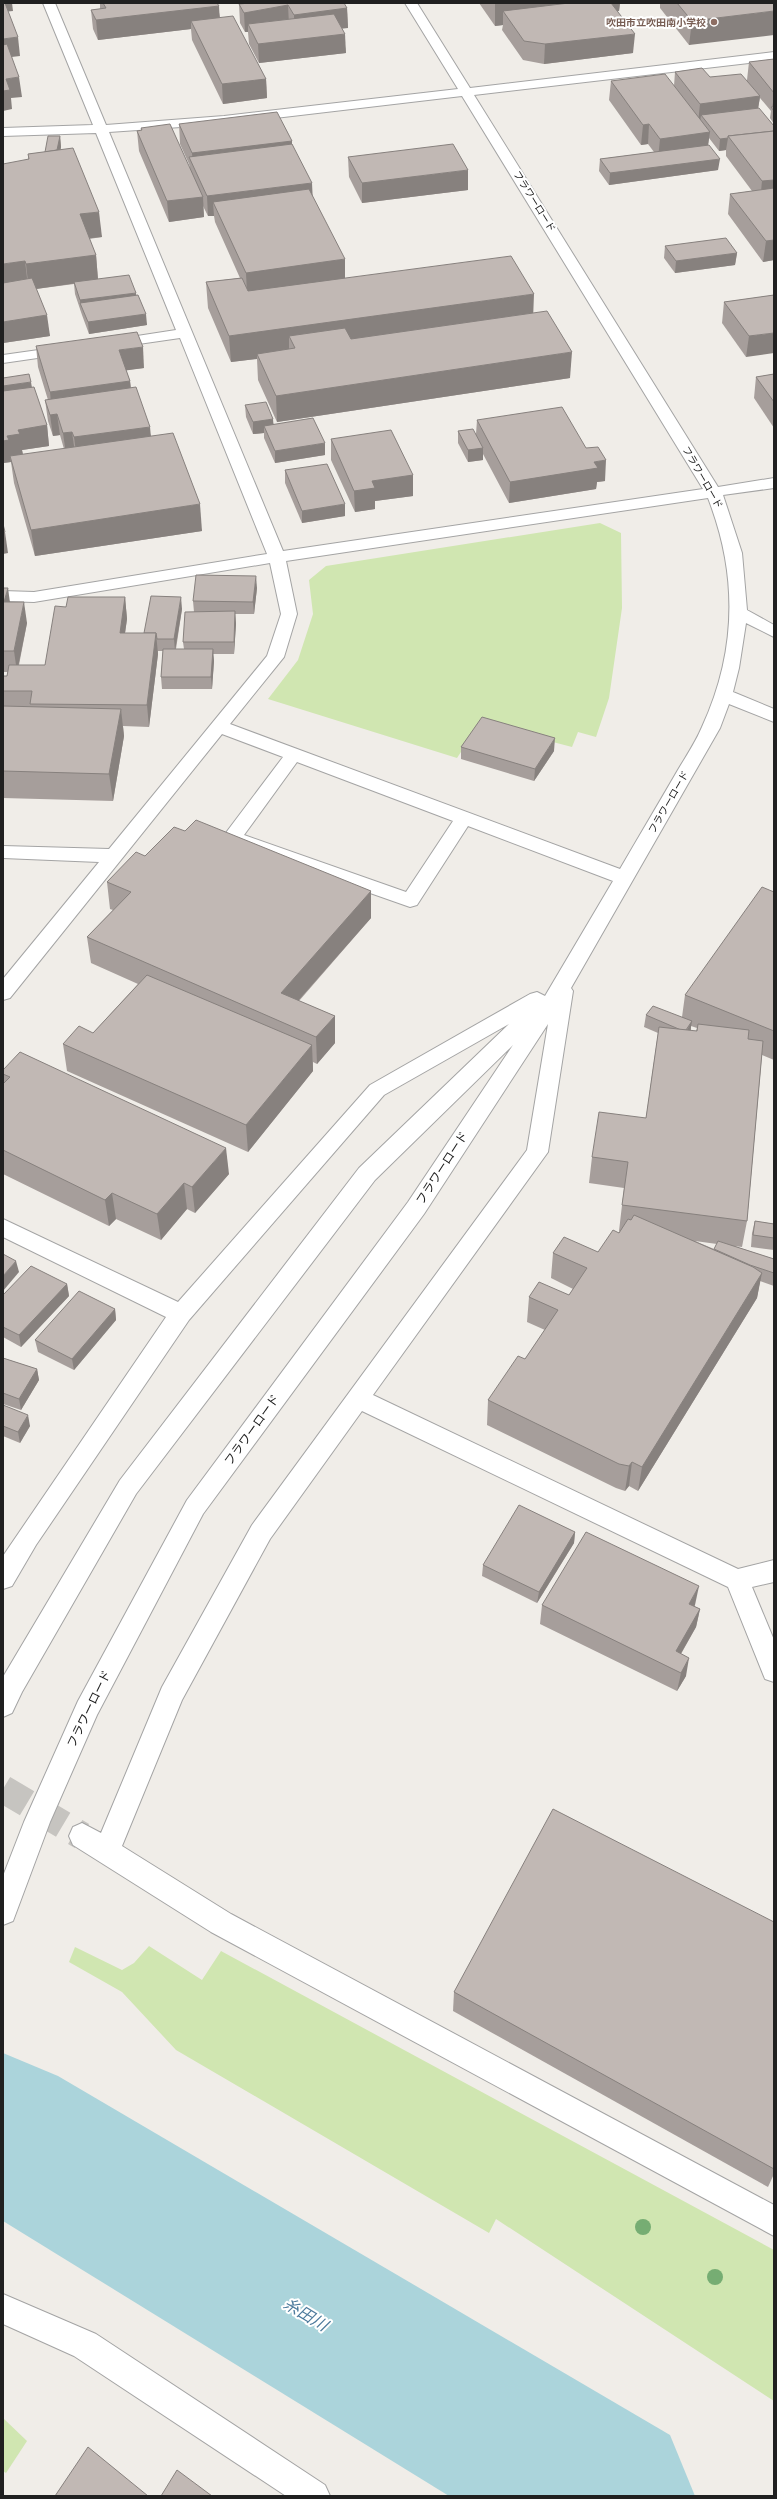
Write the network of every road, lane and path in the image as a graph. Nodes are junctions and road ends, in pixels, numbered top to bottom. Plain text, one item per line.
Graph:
1 (49, 3) edge
2 (412, 3) edge
3 (774, 56) edge
4 (468, 92) junction
5 (99, 129) junction
6 (3, 132) edge
7 (184, 333) junction
8 (97, 346) edge
9 (82, 348) edge
10 (3, 359) edge
11 (774, 483) edge
12 (714, 493) junction
13 (277, 557) junction
14 (3, 596) edge
15 (740, 613) junction
16 (774, 632) edge
17 (724, 695) junction
18 (774, 716) edge
19 (220, 726) junction
20 (294, 754) junction
21 (464, 818) junction
22 (3, 852) edge
23 (115, 856) junction
24 (625, 878) junction
25 (564, 984) junction
26 (3, 993) edge
27 (3, 1227) edge
28 (181, 1314) junction
29 (357, 1398) junction
30 (774, 1572) edge
31 (3, 1578) edge
32 (737, 1580) junction
33 (774, 1671) edge
34 (3, 1705) edge
35 (82, 1836) tunnel mouth
36 (107, 1851) junction
37 (3, 1912) edge
38 (774, 2221) edge
39 (3, 2309) edge
40 (314, 2496) edge

1 - 5 street
2 - 4 street, フラワーロード
3 - 4 street
4 - 5 street
4 - 12 street, フラワーロード
5 - 6 street
5 - 7 street
7 - 8 street
7 - 13 street
9 - 10 street
11 - 12 street
12 - 13 street
12 - 15 street, フラワーロード
13 - 14 street
13 - 19 street
15 - 16 street
15 - 17 street, フラワーロード
17 - 18 street
17 - 24 street, フラワーロード
19 - 20 street
19 - 23 street
20 - 21 street
20 - 21 street
21 - 24 street
22 - 23 street
23 - 26 street
24 - 25 street, フラワーロード
25 - 28 street
25 - 29 street
25 - 34 street, フラワーロード
25 - 37 street, フラワーロード
27 - 28 street
28 - 31 street
29 - 32 street
29 - 36 street
30 - 32 street
32 - 33 street
35 - 36 street
36 - 38 street
39 - 40 street

